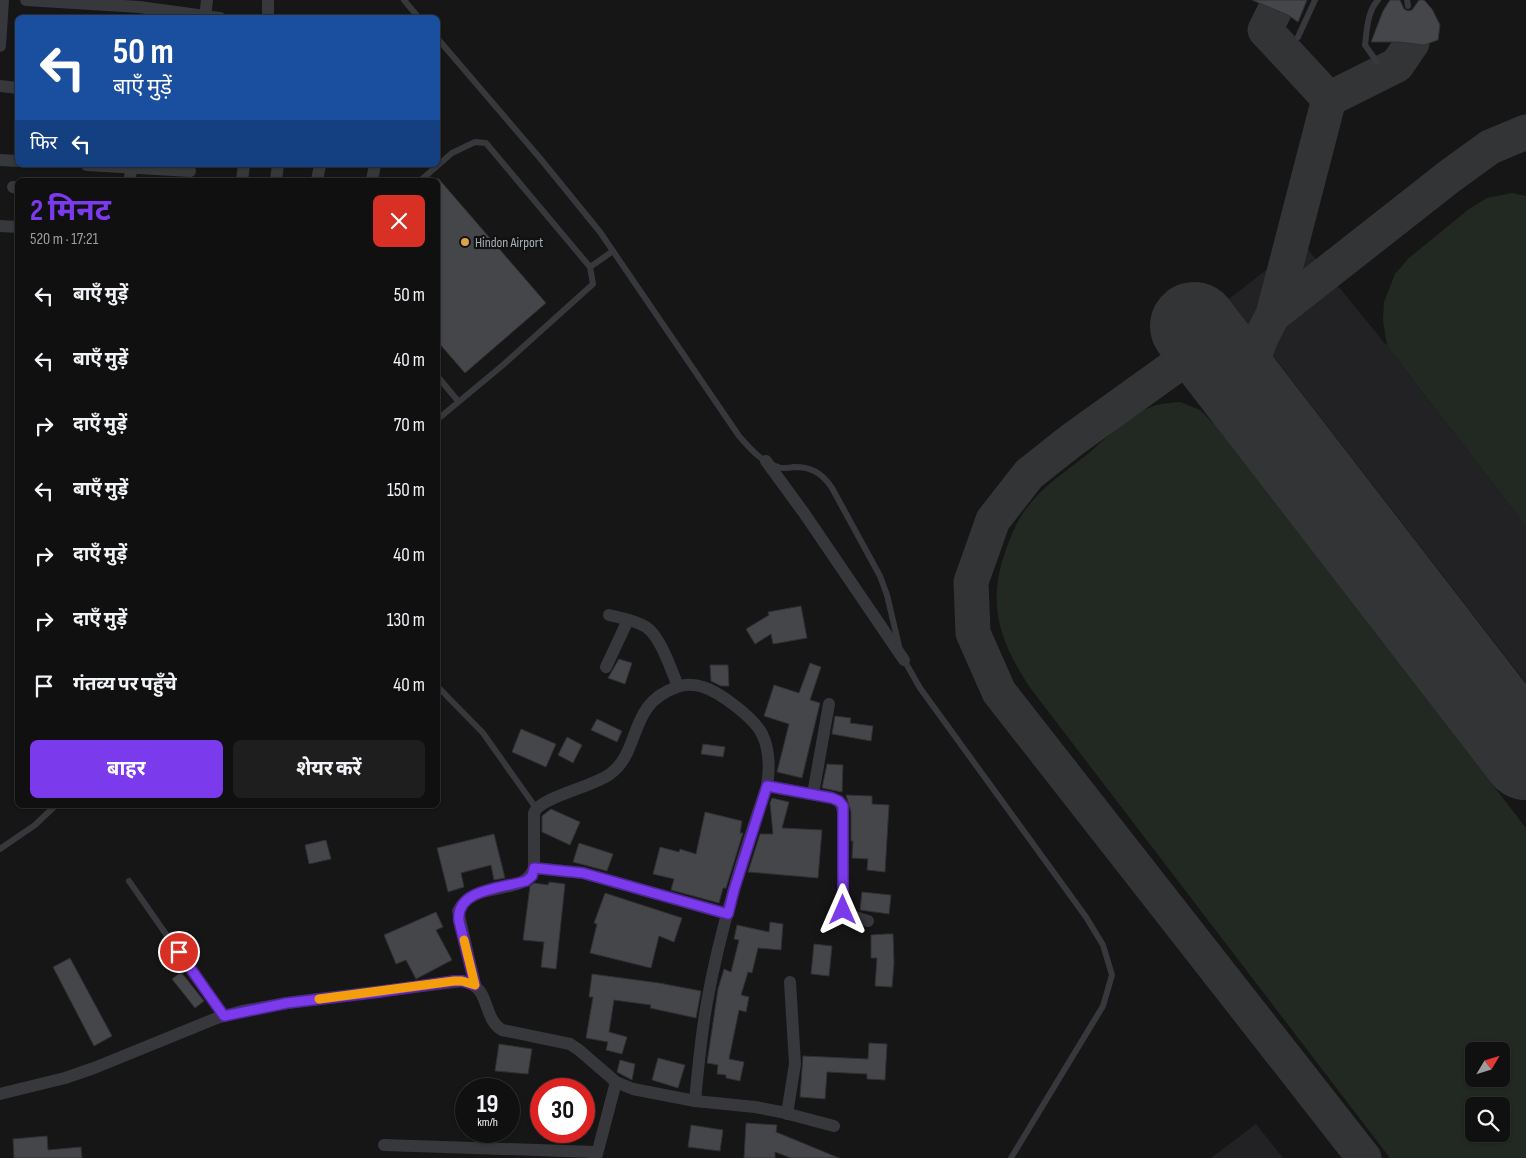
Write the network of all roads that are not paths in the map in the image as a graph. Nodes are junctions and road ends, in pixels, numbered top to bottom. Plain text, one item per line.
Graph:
1 (3, 0) edge
2 (26, 0) edge
3 (207, 0) edge
4 (268, 0) edge
5 (404, 0) edge
6 (1315, 0) edge
7 (1378, 0) edge
8 (139, 12) edge
9 (179, 15) edge
10 (205, 15) edge
11 (268, 15) edge
12 (416, 15) edge
13 (1298, 37) dead end
14 (440, 41) edge
15 (0, 46) edge
16 (1377, 62) dead end
17 (0, 86) edge
18 (15, 88) edge
19 (0, 160) edge
20 (15, 161) edge
21 (440, 164) edge
22 (102, 167) edge
23 (436, 167) edge
24 (130, 171) edge
25 (190, 172) edge
26 (424, 178) edge
27 (0, 226) edge
28 (15, 227) edge
29 (613, 251) junction
30 (590, 267) junction
31 (440, 379) edge
32 (458, 401) junction
33 (440, 416) edge
34 (766, 461) junction
35 (609, 615) dead end
36 (628, 620) junction
37 (904, 660) junction
38 (606, 667) dead end
39 (678, 686) junction
40 (440, 689) edge
41 (829, 704) dead end
42 (767, 786) junction
43 (813, 794) junction
44 (53, 808) edge
45 (536, 808) junction
46 (0, 849) edge
47 (534, 868) junction
48 (129, 881) dead end
49 (728, 914) junction
50 (868, 921) dead end
51 (790, 982) dead end
52 (475, 985) junction
53 (224, 1016) junction
54 (616, 1082) junction
55 (0, 1094) edge
56 (695, 1101) junction
57 (787, 1114) junction
58 (834, 1126) dead end
59 (384, 1145) dead end
60 (451, 1152) edge
61 (596, 1155) edge
62 (1011, 1158) edge

1 - 15 street
2 - 8 street
3 - 10 street
4 - 11 street
5 - 12 lane
6 - 13 lane
7 - 16 lane
8 - 9 street
14 - 29 lane
17 - 18 street
19 - 20 street
21 - 30 lane
22 - 24 street
23 - 26 lane
24 - 25 street
27 - 28 street
29 - 30 lane
29 - 34 lane
30 - 32 lane
31 - 32 lane
32 - 33 lane
34 - 37 street
34 - 37 lane
35 - 36 street
36 - 38 street
36 - 39 street
37 - 62 lane
39 - 42 street
39 - 45 street
40 - 45 lane
41 - 43 street
42 - 43 street
42 - 49 street
43 - 50 street
44 - 46 lane
45 - 47 street
47 - 49 street
47 - 52 street
48 - 53 lane
49 - 56 street
51 - 57 street
52 - 53 street
52 - 54 street
53 - 55 street
54 - 56 street
54 - 61 street
56 - 57 street
57 - 58 street
59 - 60 street
60 - 61 street

